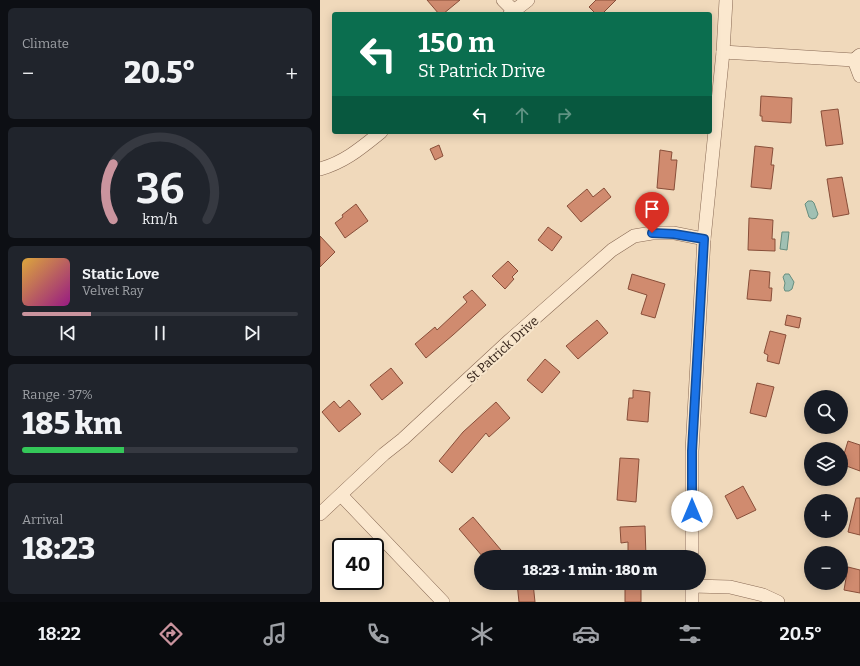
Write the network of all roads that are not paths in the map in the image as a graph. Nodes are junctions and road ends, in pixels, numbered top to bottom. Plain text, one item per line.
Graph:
1 (503, 0) edge
2 (528, 0) edge
3 (726, 0) edge
4 (511, 12) edge
5 (513, 12) edge
6 (723, 52) junction
7 (857, 58) edge
8 (860, 76) edge
9 (378, 134) edge
10 (320, 169) edge
11 (704, 239) junction
12 (341, 495) junction
13 (320, 514) edge
14 (692, 550) edge
15 (706, 585) edge
16 (692, 590) edge
17 (443, 602) edge
18 (692, 602) edge
19 (778, 602) edge

1 - 4 street
2 - 5 street
3 - 6 street
6 - 7 street
6 - 11 street
7 - 8 street
9 - 10 street
11 - 12 street, St Patrick Drive
11 - 14 street
12 - 13 street, St Patrick Drive
12 - 17 street
15 - 19 street
16 - 18 street

